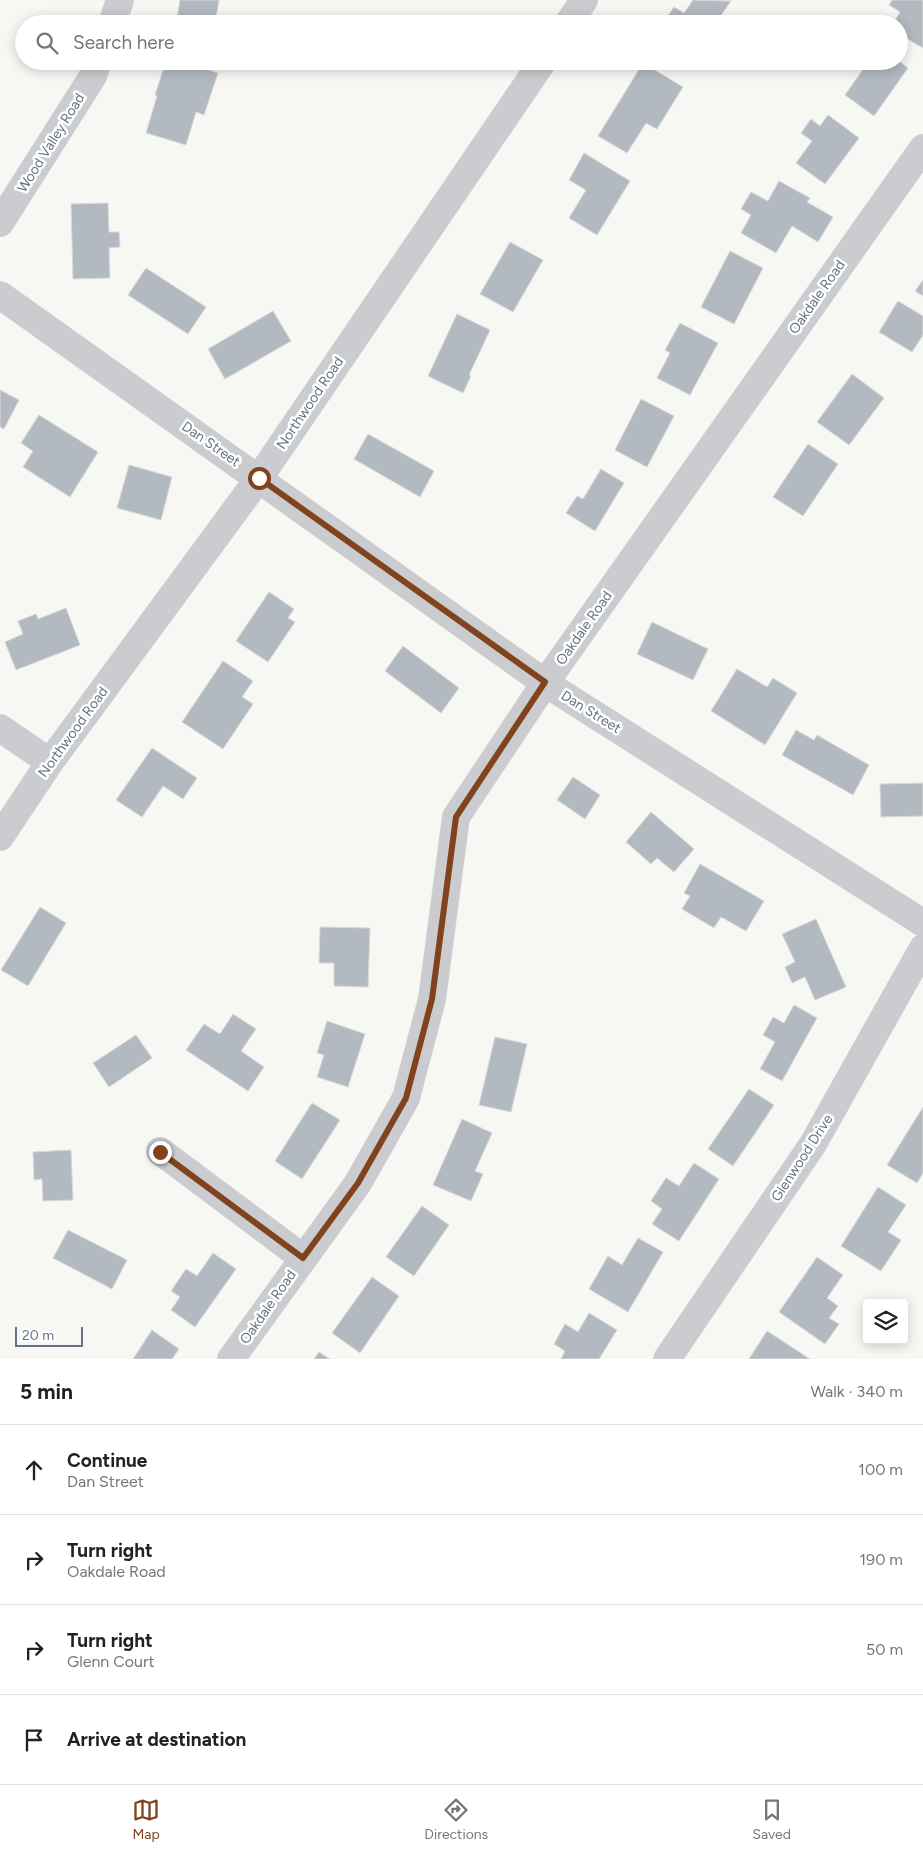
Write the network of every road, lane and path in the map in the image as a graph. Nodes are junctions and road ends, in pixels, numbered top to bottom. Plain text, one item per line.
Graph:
1 (120, 0) edge
2 (584, 0) edge
3 (115, 15) edge
4 (574, 15) edge
5 (95, 70) edge
6 (537, 70) edge
7 (923, 148) edge
8 (0, 223) edge
9 (0, 296) edge
10 (259, 478) junction
11 (545, 682) junction
12 (0, 728) edge
13 (50, 762) junction
14 (0, 837) edge
15 (923, 923) edge
16 (923, 948) edge
17 (160, 1152) dead end
18 (303, 1258) junction
19 (231, 1359) edge
20 (667, 1359) edge

1 - 3 street
2 - 4 street
5 - 8 street, Wood Valley Road
6 - 10 street, Northwood Road
7 - 11 street, Oakdale Road
9 - 10 street, Dan Street
10 - 11 street, Dan Street
10 - 13 street, Northwood Road
11 - 15 street, Dan Street
11 - 18 street, Oakdale Road
12 - 13 street
13 - 14 street, Northwood Road
16 - 20 street, Glenwood Drive
17 - 18 street
18 - 19 street, Oakdale Road

